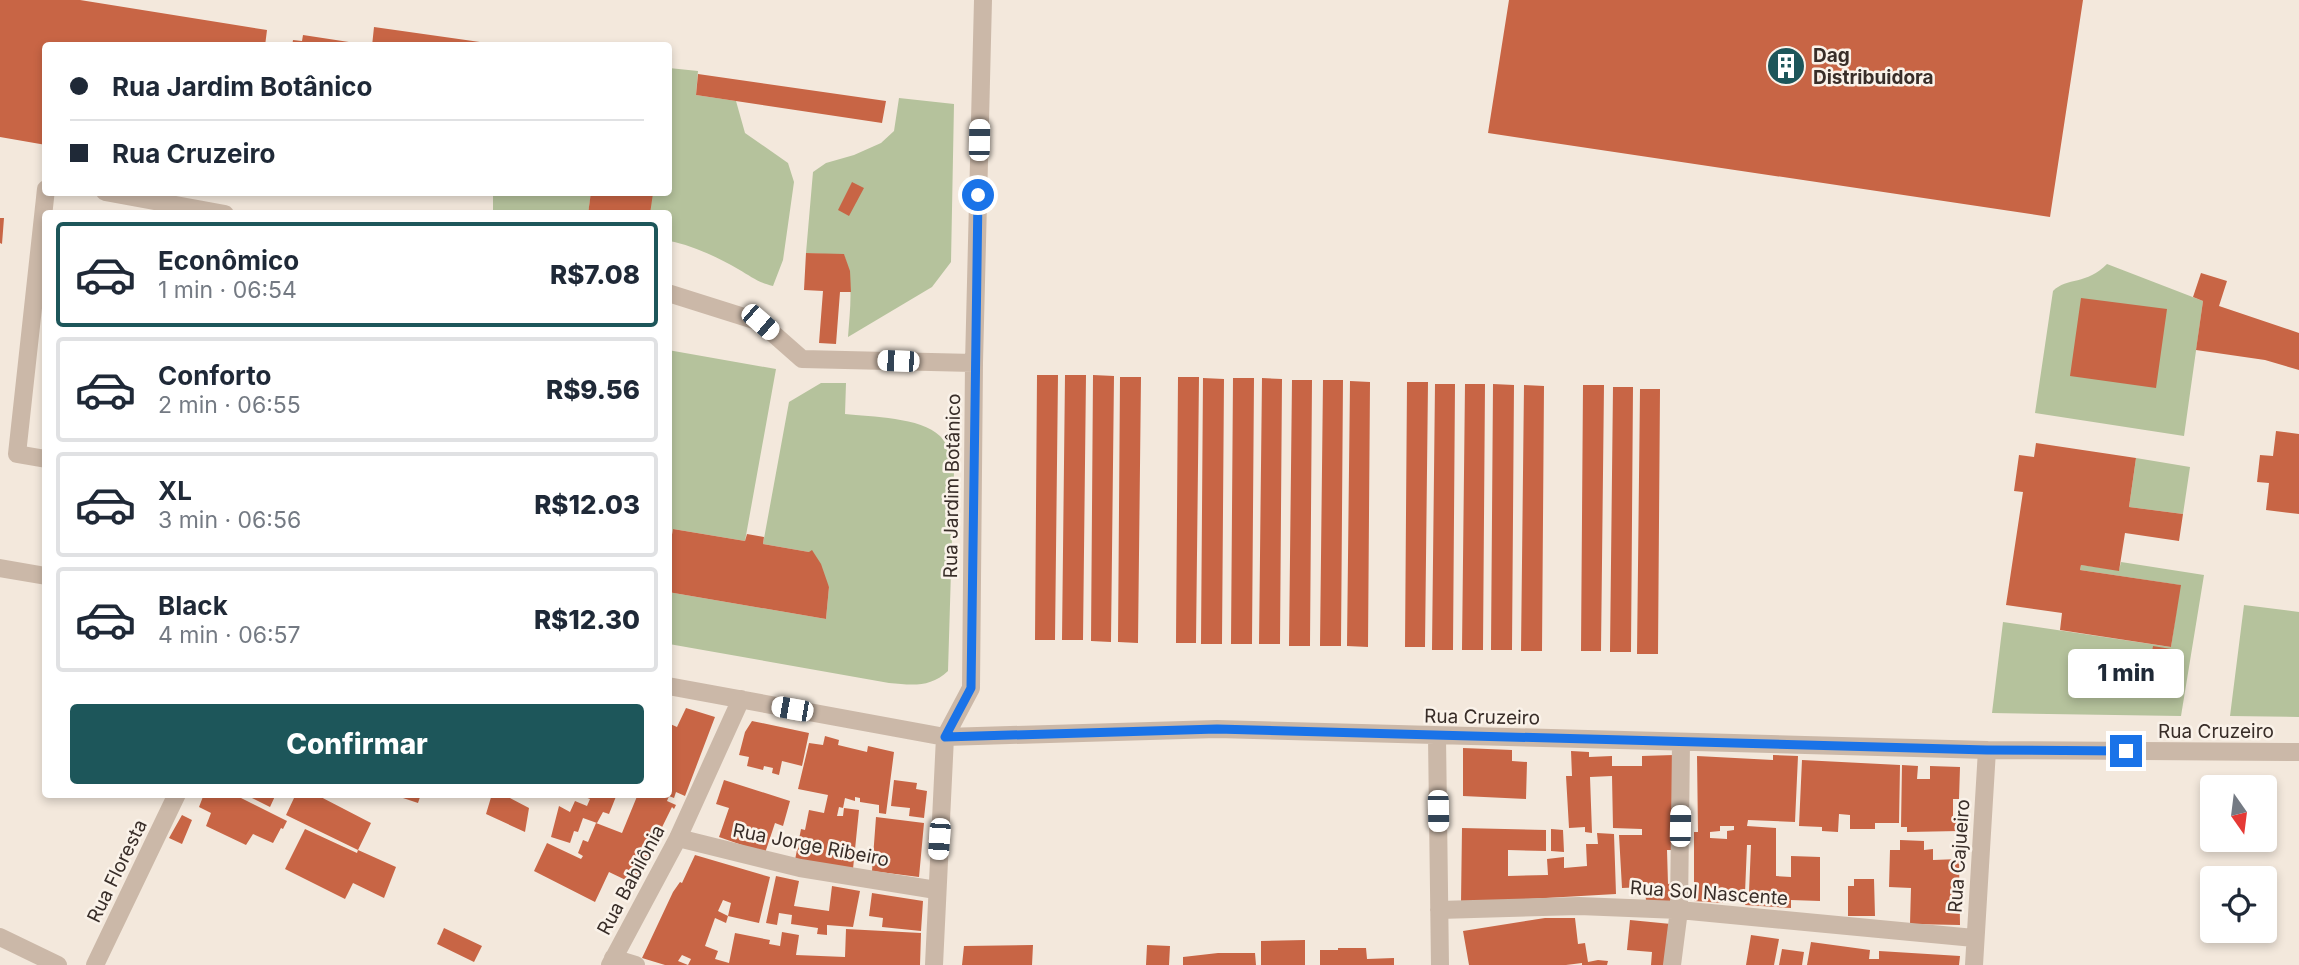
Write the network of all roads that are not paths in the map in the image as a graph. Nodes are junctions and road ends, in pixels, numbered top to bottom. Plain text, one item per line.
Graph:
1 (983, 0) edge
2 (127, 196) edge
3 (203, 210) edge
4 (42, 226) edge
5 (672, 294) edge
6 (974, 363) junction
7 (42, 458) edge
8 (0, 568) edge
9 (42, 575) edge
10 (672, 687) edge
11 (741, 699) junction
12 (945, 737) junction
13 (1437, 737) junction
14 (1681, 743) junction
15 (1987, 750) junction
16 (2299, 752) edge
17 (175, 798) edge
18 (678, 838) junction
19 (936, 890) junction
20 (1439, 910) junction
21 (1679, 910) junction
22 (0, 937) edge
23 (1975, 938) junction
24 (611, 962) edge
25 (58, 965) edge
26 (95, 965) edge
27 (636, 965) edge
28 (934, 965) edge
29 (1440, 965) edge
30 (1672, 965) edge
31 (1974, 965) edge

1 - 6 street, Rua Jardim Botânico
2 - 3 street
4 - 7 street
5 - 6 street
6 - 12 street, Rua Jardim Botânico
8 - 9 street
10 - 11 street, Rua Cruzeiro
11 - 12 street, Rua Cruzeiro
11 - 18 street, Rua Babilônia
12 - 13 street, Rua Cruzeiro
12 - 19 street, Rua Jardim Botânico
13 - 14 street, Rua Cruzeiro
13 - 20 street
14 - 15 street, Rua Cruzeiro
14 - 21 street
15 - 16 street, Rua Cruzeiro
15 - 23 street, Rua Cajueiro
17 - 26 street, Rua Floresta
18 - 19 street, Rua Jorge Ribeiro
18 - 24 street, Rua Babilônia
19 - 28 street, Rua Jardim Botânico
20 - 21 street, Rua Sol Nascente
20 - 29 street
21 - 23 street, Rua Sol Nascente
21 - 30 street
22 - 25 street
23 - 31 street, Rua Cajueiro
24 - 27 street

